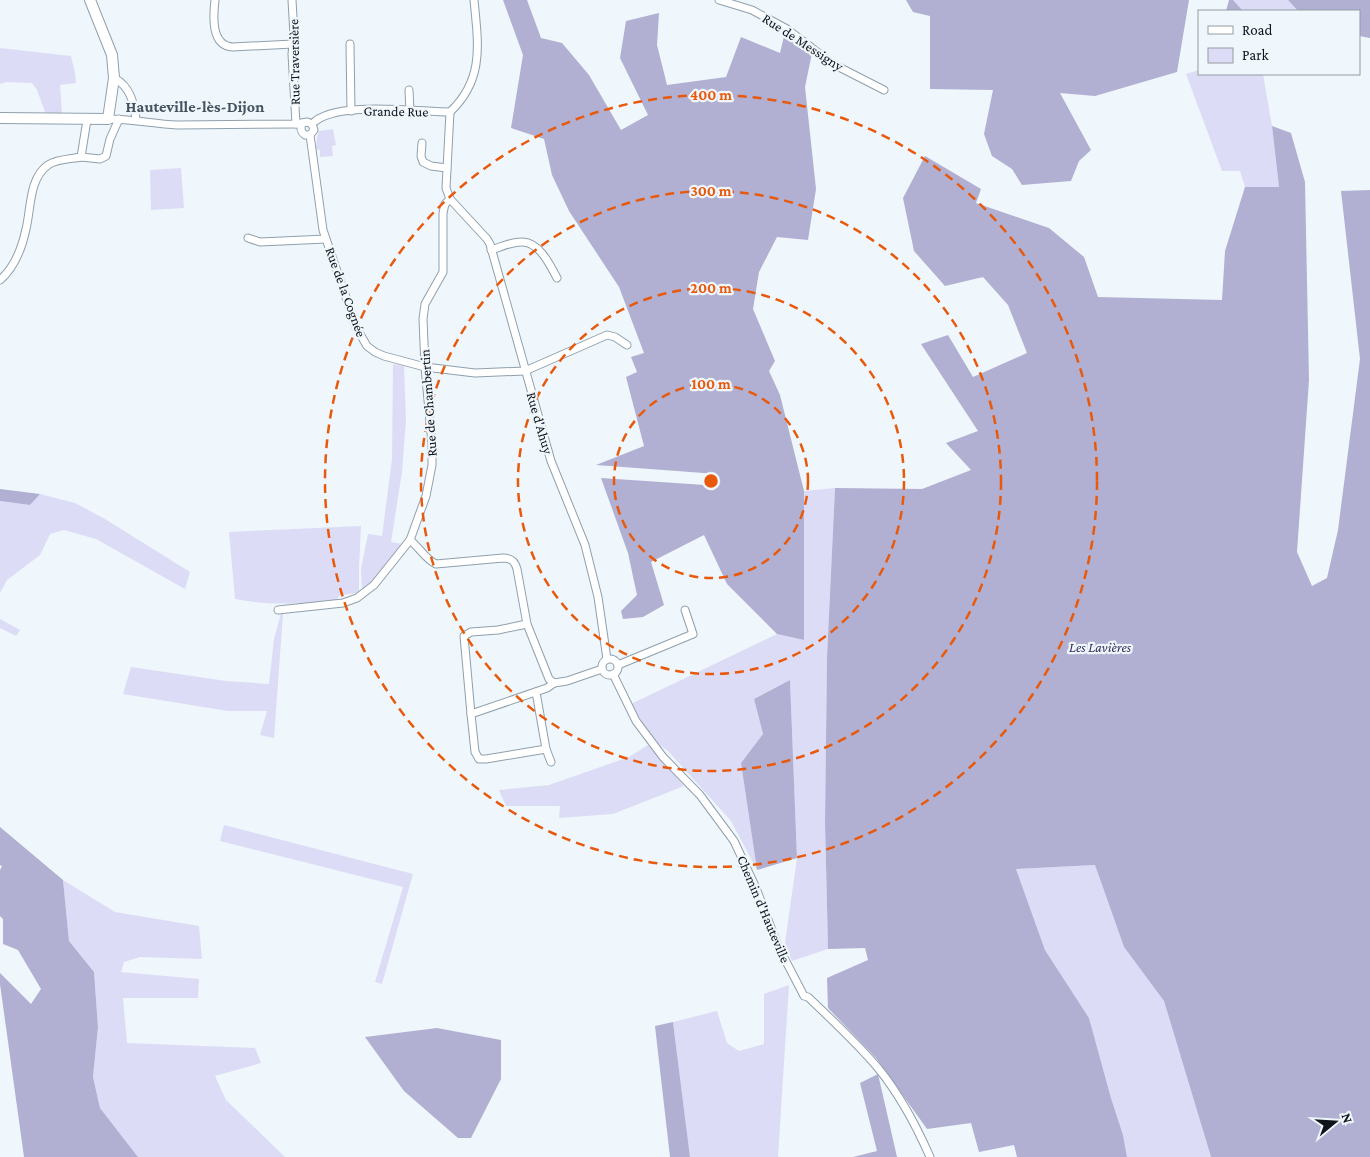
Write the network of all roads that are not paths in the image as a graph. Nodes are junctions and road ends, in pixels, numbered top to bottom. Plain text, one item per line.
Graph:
1 (90, 0) edge
2 (215, 0) edge
3 (292, 0) edge
4 (474, 0) edge
5 (719, 0) edge
6 (292, 44) junction
7 (350, 44) dead end
8 (114, 78) junction
9 (409, 90) dead end
10 (884, 90) dead end
11 (351, 111) junction
12 (410, 111) junction
13 (450, 112) junction
14 (0, 118) edge
15 (108, 119) junction
16 (119, 119) junction
17 (87, 120) junction
18 (136, 120) junction
19 (299, 124) junction
20 (312, 124) junction
21 (310, 135) junction
22 (422, 143) dead end
23 (82, 157) junction
24 (447, 168) junction
25 (450, 199) junction
26 (248, 238) dead end
27 (326, 239) junction
28 (492, 250) junction
29 (557, 278) dead end
30 (0, 280) edge
31 (627, 345) dead end
32 (424, 367) junction
33 (525, 371) junction
34 (410, 540) junction
35 (278, 610) dead end
36 (685, 610) dead end
37 (527, 624) junction
38 (607, 659) junction
39 (618, 665) junction
40 (602, 669) junction
41 (613, 674) junction
42 (554, 683) junction
43 (536, 692) junction
44 (471, 714) junction
45 (546, 749) junction
46 (551, 762) dead end
47 (930, 1157) edge

1 - 8 street
2 - 6 street
3 - 6 street, Rue Traversière
4 - 13 street
5 - 10 street, Rue de Messigny
6 - 19 street, Rue Traversière
7 - 11 street
8 - 15 street
8 - 18 street
9 - 12 street
11 - 12 street, Grande Rue
11 - 20 street, Grande Rue
12 - 13 street, Grande Rue
13 - 24 street, Rue de Chambertin
14 - 17 street
15 - 16 street, Grande Rue
15 - 17 street
16 - 18 street, Grande Rue
16 - 23 street
17 - 23 street
18 - 19 street, Grande Rue
19 - 20 street, Grande Rue
19 - 21 street, Rue de la Cognée
20 - 21 street, Rue de la Cognée
21 - 27 street, Rue de la Cognée
22 - 24 street
23 - 30 street
24 - 25 street, Rue de Chambertin
25 - 28 street, Rue d'Ahuy
25 - 32 street, Rue de Chambertin
26 - 27 street
27 - 32 street, Rue de la Cognée
28 - 29 street
28 - 33 street, Rue d'Ahuy
31 - 33 street
32 - 33 street, Rue de la Cognée
32 - 34 street, Rue de Chambertin
33 - 38 street, Rue d'Ahuy
34 - 35 street, Rue de Chambertin
34 - 37 street
36 - 39 street
37 - 42 street
37 - 44 street
38 - 39 street
38 - 40 street
39 - 41 street
40 - 41 street
40 - 42 street
41 - 47 street, Chemin d'Hauteville
42 - 43 street
43 - 44 street
43 - 45 street
44 - 45 street
45 - 46 street

